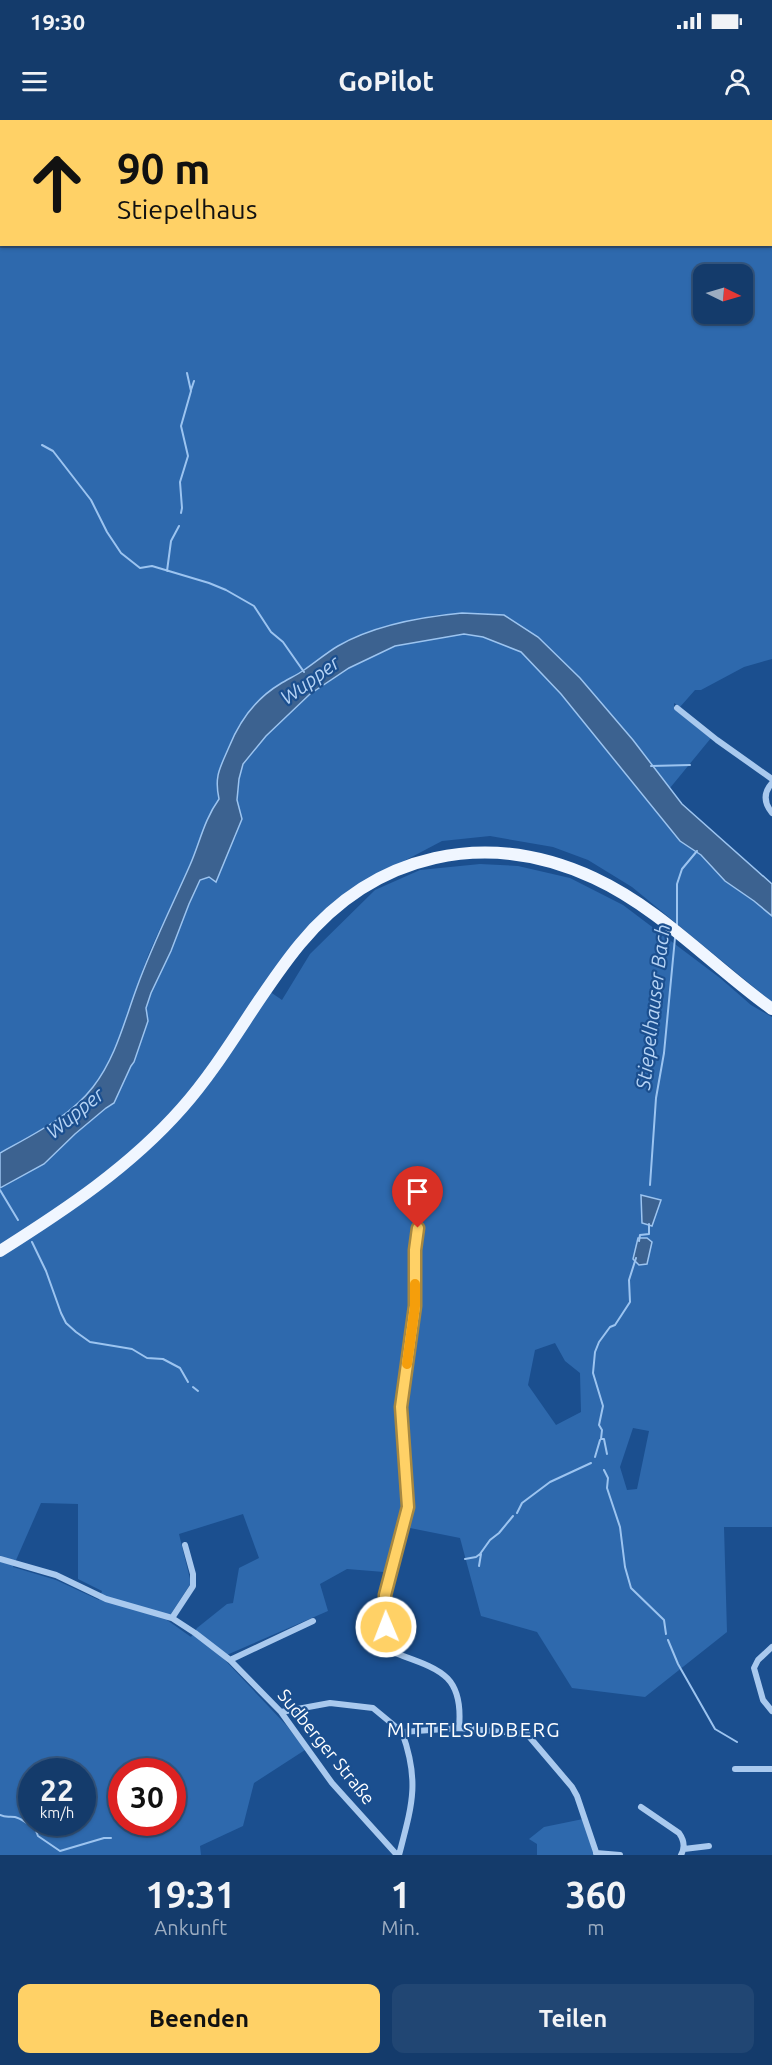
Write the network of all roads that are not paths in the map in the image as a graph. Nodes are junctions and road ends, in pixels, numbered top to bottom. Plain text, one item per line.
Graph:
1 (676, 708) dead end
2 (772, 781) edge
3 (772, 813) edge
4 (772, 1010) edge
5 (418, 1228) dead end
6 (0, 1251) edge
7 (185, 1545) dead end
8 (0, 1559) edge
9 (172, 1618) junction
10 (313, 1621) dead end
11 (772, 1647) edge
12 (230, 1660) junction
13 (772, 1711) edge
14 (281, 1712) junction
15 (459, 1728) junction
16 (402, 1732) junction
17 (735, 1768) dead end
18 (772, 1769) edge
19 (641, 1807) dead end
20 (709, 1846) dead end
21 (682, 1852) edge
22 (596, 1854) edge
23 (398, 1855) edge
24 (620, 1855) edge

1 - 2 street
2 - 3 street
4 - 6 main road
5 - 15 street
7 - 9 street
8 - 9 street, Sudberger Straße
9 - 12 street, Sudberger Straße
10 - 12 street
11 - 13 street
12 - 14 street, Sudberger Straße
14 - 16 street
14 - 23 street, Sudberger Straße
15 - 16 street
15 - 22 street
16 - 23 street
17 - 18 street
19 - 21 street
20 - 21 street
22 - 24 street

